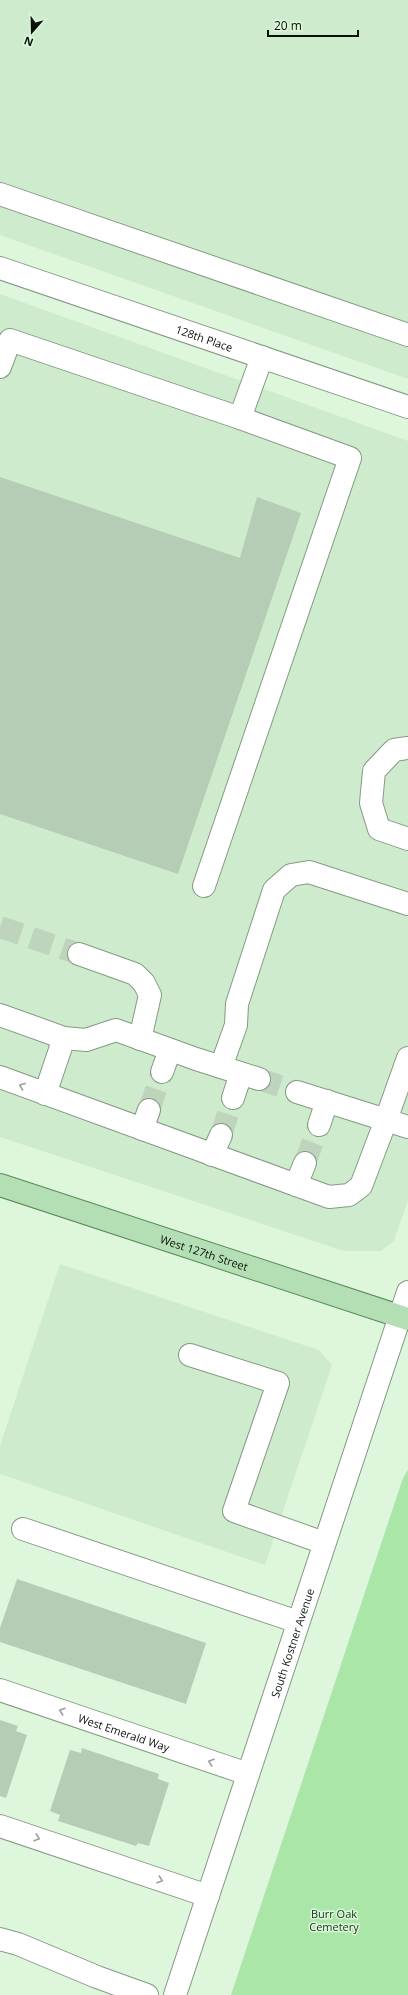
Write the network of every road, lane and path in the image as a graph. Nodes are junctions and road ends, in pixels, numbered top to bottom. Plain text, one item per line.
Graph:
1 (0, 194) edge
2 (0, 268) edge
3 (408, 335) edge
4 (262, 357) junction
5 (0, 368) edge
6 (408, 407) edge
7 (240, 418) junction
8 (408, 748) edge
9 (408, 839) edge
10 (204, 886) dead end
11 (408, 904) edge
12 (79, 954) tunnel mouth
13 (0, 1015) edge
14 (64, 1038) junction
15 (140, 1038) junction
16 (170, 1050) junction
17 (408, 1058) edge
18 (220, 1067) junction
19 (162, 1072) tunnel mouth
20 (0, 1077) edge
21 (298, 1092) tunnel mouth
22 (45, 1094) junction
23 (233, 1098) tunnel mouth
24 (327, 1101) junction
25 (386, 1120) junction
26 (319, 1126) tunnel mouth
27 (408, 1128) edge
28 (221, 1135) tunnel mouth
29 (212, 1155) junction
30 (305, 1163) tunnel mouth
31 (0, 1185) edge
32 (296, 1185) junction
33 (408, 1292) edge
34 (404, 1318) edge
35 (408, 1338) edge
36 (190, 1355) dead end
37 (23, 1529) dead end
38 (324, 1543) junction
39 (298, 1622) junction
40 (0, 1690) edge
41 (248, 1774) junction
42 (0, 1826) edge
43 (208, 1896) junction
44 (0, 1939) edge
45 (147, 1995) edge
46 (175, 1995) edge

1 - 3 street
2 - 4 street, 128th Place
4 - 6 street, 128th Place
4 - 7 street
5 - 7 street
7 - 10 street
8 - 9 street
11 - 18 street
12 - 15 street
13 - 14 street
14 - 15 street
14 - 22 street
15 - 16 street
16 - 18 street
16 - 19 street
17 - 25 street
18 - 23 street
22 -> 20 street
21 - 24 street
22 - 29 street
24 - 25 street
24 - 26 street
25 - 27 street
25 - 32 street
28 - 29 street
29 - 32 street
30 - 32 street
31 - 34 main road, West 127th Street
33 - 34 street, South Kostner Avenue
34 - 35 street
34 - 38 street, South Kostner Avenue
36 - 38 street
37 - 39 street
38 - 39 street, South Kostner Avenue
39 - 41 street, South Kostner Avenue
41 -> 40 street, West Emerald Way
41 - 43 street, South Kostner Avenue
42 -> 43 street
43 - 46 street, South Kostner Avenue
44 - 45 street

